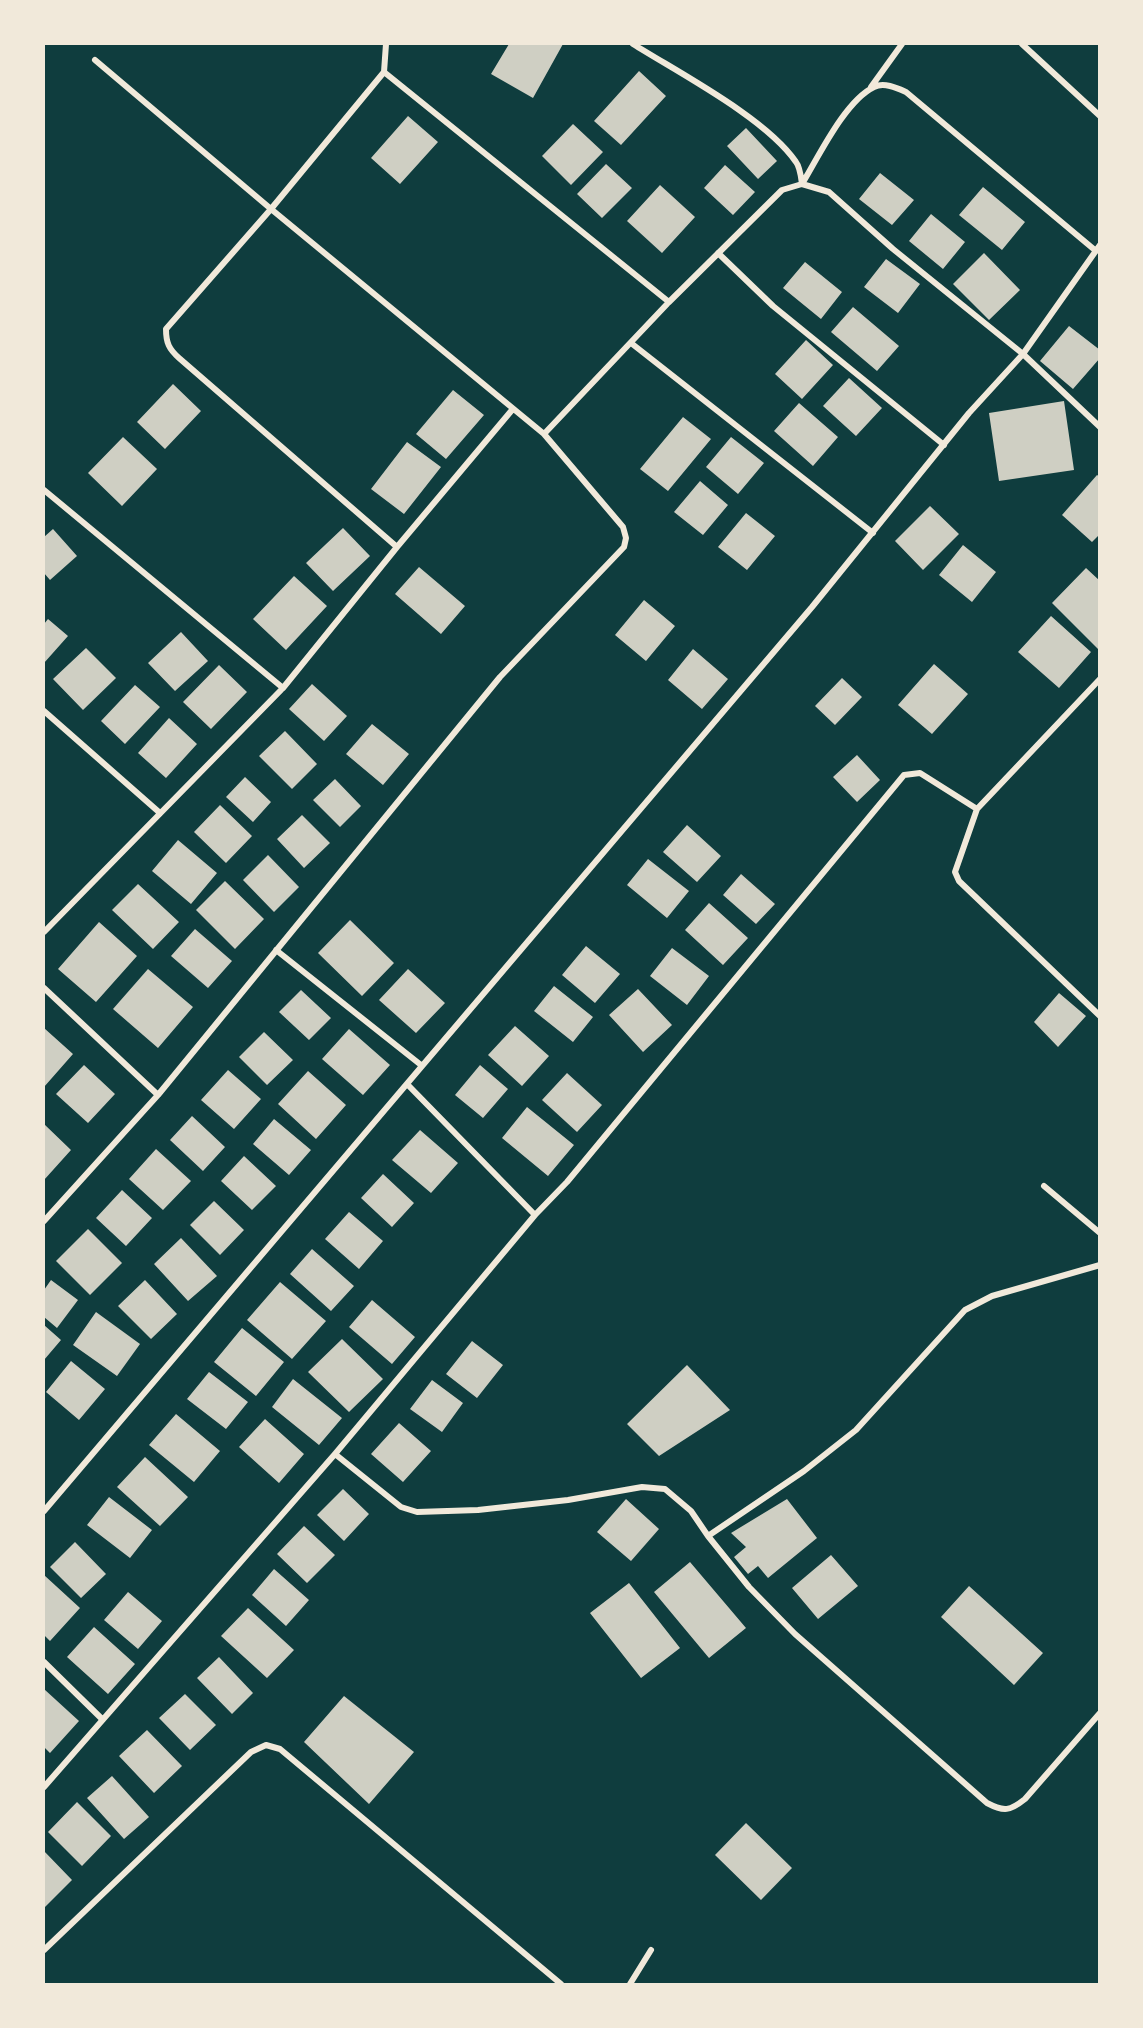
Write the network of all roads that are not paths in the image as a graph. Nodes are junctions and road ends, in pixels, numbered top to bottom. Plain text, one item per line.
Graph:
1 (386, 44) edge
2 (633, 44) edge
3 (902, 44) edge
4 (1022, 44) edge
5 (95, 60) dead end
6 (384, 72) junction
7 (868, 92) junction
8 (1100, 116) edge
9 (802, 184) junction
10 (271, 209) junction
11 (1098, 248) edge
12 (718, 253) junction
13 (669, 302) junction
14 (631, 343) junction
15 (1023, 354) junction
16 (512, 410) junction
17 (1100, 427) edge
18 (544, 434) junction
19 (944, 445) junction
20 (44, 490) edge
21 (873, 534) junction
22 (397, 547) junction
23 (1100, 679) edge
24 (283, 688) junction
25 (44, 711) edge
26 (977, 808) junction
27 (160, 813) junction
28 (44, 932) edge
29 (276, 950) junction
30 (44, 988) edge
31 (1100, 1016) edge
32 (421, 1065) junction
33 (407, 1084) junction
34 (158, 1095) junction
35 (1044, 1186) dead end
36 (535, 1215) junction
37 (44, 1221) edge
38 (1100, 1233) edge
39 (1100, 1265) edge
40 (335, 1454) junction
41 (44, 1511) edge
42 (708, 1536) junction
43 (44, 1662) edge
44 (1100, 1713) edge
45 (102, 1719) junction
46 (44, 1787) edge
47 (44, 1950) edge
48 (651, 1950) dead end
49 (561, 1984) edge
50 (630, 1984) edge

1 - 6 street
2 - 9 street
3 - 7 street
4 - 8 street
5 - 10 street
6 - 10 street
6 - 13 street
7 - 9 street
7 - 11 street
9 - 12 street
9 - 15 street
10 - 16 street
10 - 22 street
11 - 15 street
12 - 13 street
12 - 19 street
13 - 14 street
14 - 18 street
14 - 21 street
15 - 17 street
15 - 19 street
16 - 18 street
16 - 22 street
18 - 29 street
19 - 21 street
20 - 24 street
21 - 32 street
22 - 24 street
23 - 26 street
24 - 27 street
25 - 27 street
26 - 31 street
26 - 36 street
27 - 28 street
29 - 32 street
29 - 34 street
30 - 34 street
32 - 33 street
33 - 36 street
33 - 41 street
34 - 37 street
35 - 38 street
36 - 40 street
39 - 42 street
40 - 42 street
40 - 45 street
42 - 44 street
43 - 45 street
45 - 46 street
47 - 49 street
48 - 50 street

